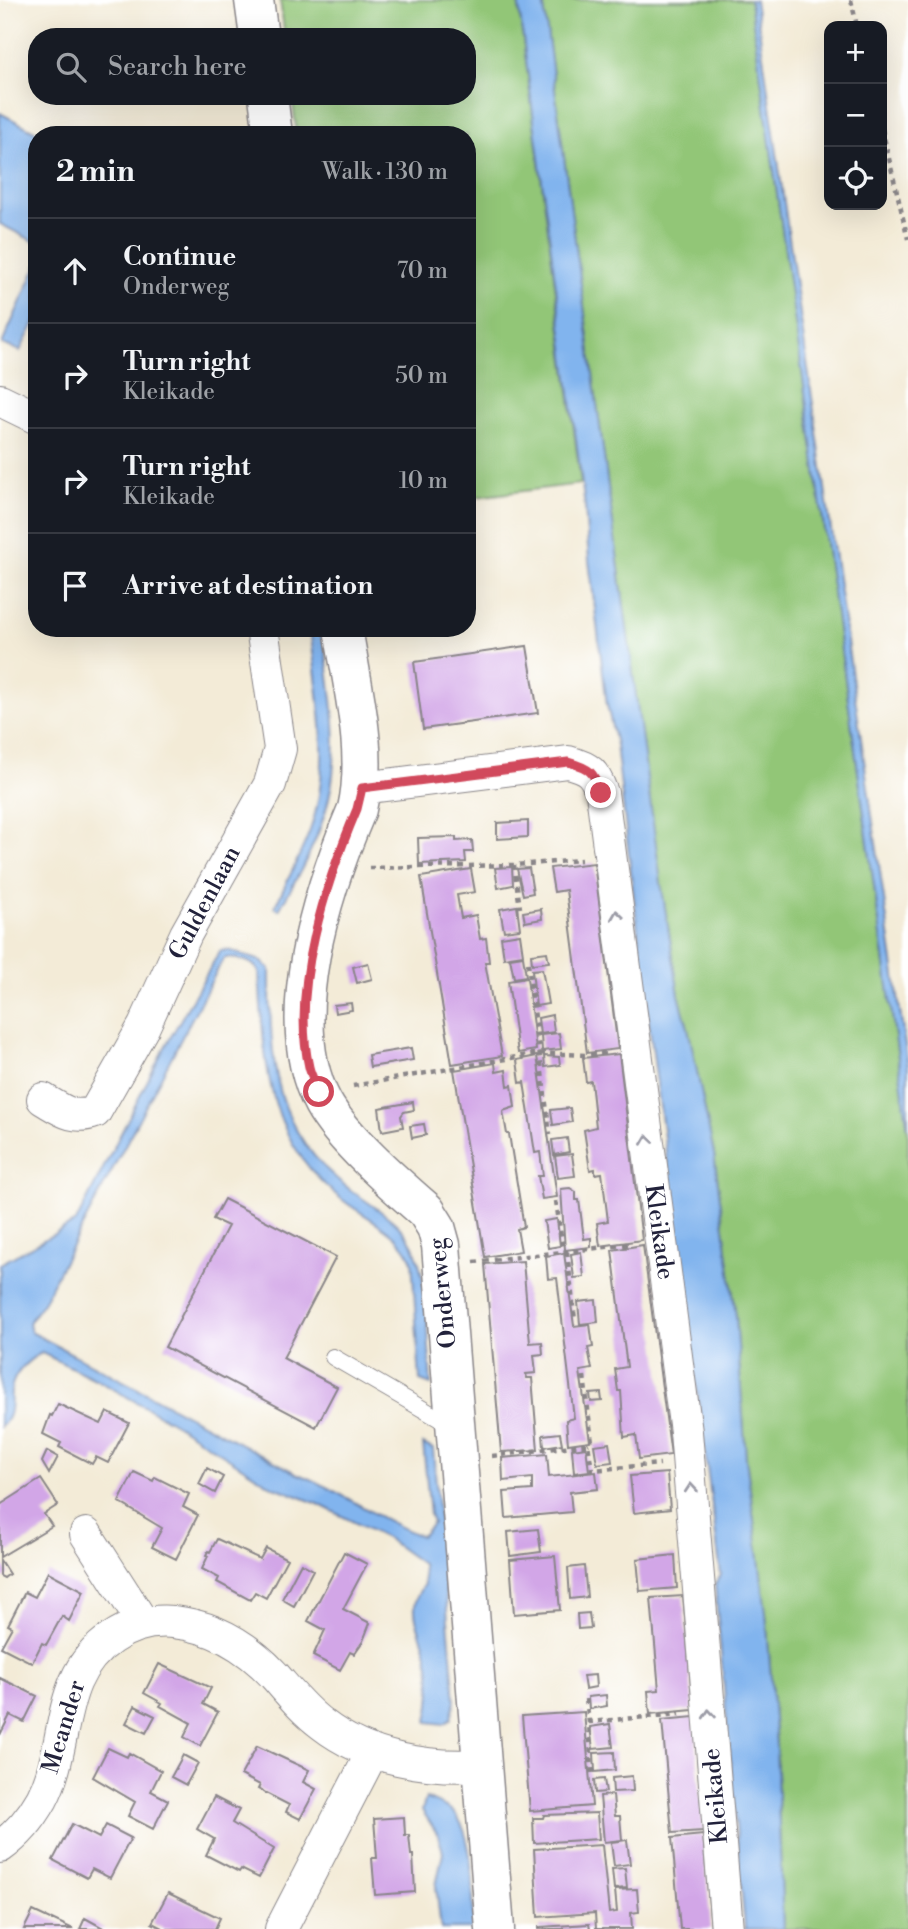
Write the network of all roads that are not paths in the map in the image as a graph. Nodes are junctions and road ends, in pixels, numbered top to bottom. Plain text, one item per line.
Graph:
1 (254, 0) edge
2 (258, 28) edge
3 (269, 105) edge
4 (272, 126) edge
5 (0, 400) edge
6 (28, 414) edge
7 (263, 637) edge
8 (344, 637) edge
9 (362, 788) junction
10 (43, 1099) dead end
11 (333, 1357) dead end
12 (457, 1443) junction
13 (86, 1534) dead end
14 (143, 1623) junction
15 (372, 1753) junction
16 (483, 1765) junction
17 (0, 1847) edge
18 (281, 1929) edge
19 (495, 1929) edge
20 (727, 1929) edge

1 - 2 street
3 - 4 street
5 - 6 street
7 - 10 street, Guldenlaan
8 - 9 street, Onderweg
9 - 12 street, Onderweg
20 -> 9 street, Kleikade
11 - 12 lane
12 - 16 street, Onderweg
13 - 14 street
14 - 15 street, Meander
14 - 17 street, Meander
15 - 16 street, Meander
15 - 18 street
16 - 19 street, Onderweg

